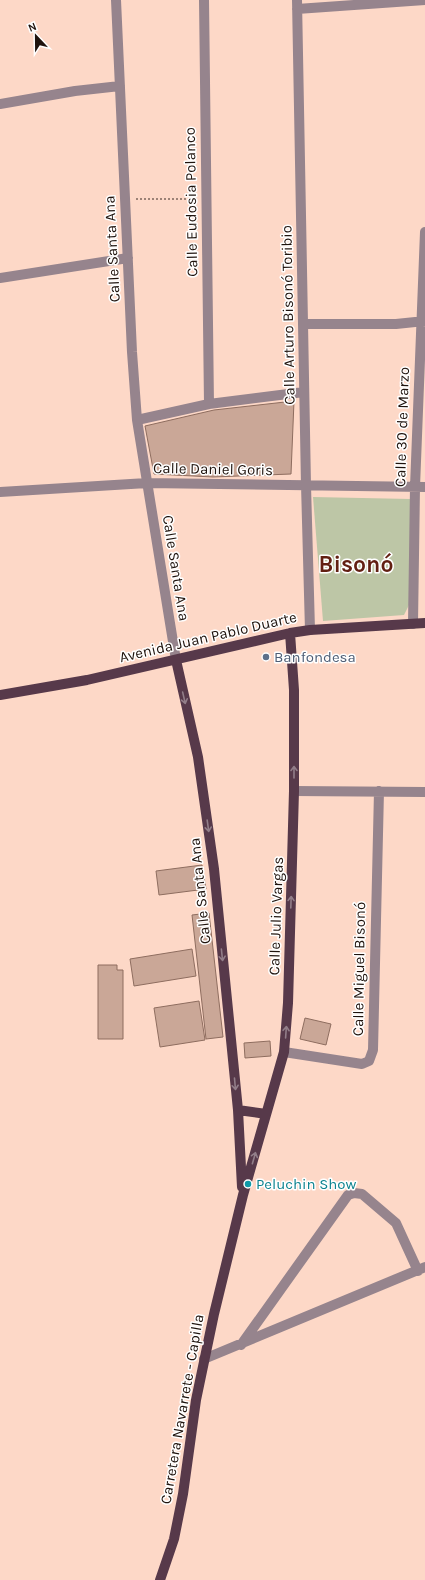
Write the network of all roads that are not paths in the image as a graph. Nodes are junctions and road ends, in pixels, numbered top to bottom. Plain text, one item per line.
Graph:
1 (116, 0) edge
2 (204, 0) edge
3 (425, 0) edge
4 (297, 4) edge
5 (120, 86) junction
6 (0, 104) edge
7 (425, 232) edge
8 (128, 258) junction
9 (0, 278) edge
10 (423, 321) edge
11 (304, 324) junction
12 (304, 392) junction
13 (209, 404) junction
14 (137, 420) junction
15 (147, 483) junction
16 (306, 486) junction
17 (420, 487) edge
18 (0, 492) edge
19 (425, 623) edge
20 (413, 624) junction
21 (310, 630) junction
22 (290, 632) junction
23 (176, 660) junction
24 (0, 695) edge
25 (294, 791) junction
26 (379, 791) junction
27 (425, 792) edge
28 (284, 1052) junction
29 (238, 1110) junction
30 (266, 1114) junction
31 (243, 1195) junction
32 (421, 1269) edge
33 (241, 1345) junction
34 (204, 1359) junction
35 (160, 1580) edge

1 - 5 street, Calle Santa Ana
2 - 13 street, Calle Eudosia Polanco
3 - 4 street
4 - 11 street, Calle Arturo Bisonó Toribio
5 - 6 street
5 - 8 street, Calle Santa Ana
7 - 10 street, Calle 30 de Marzo
8 - 9 street
8 - 14 street, Calle Santa Ana
10 - 11 street
10 - 17 street, Calle 30 de Marzo
11 - 12 street, Calle Arturo Bisonó Toribio
12 - 13 street
12 - 16 street, Calle Arturo Bisonó Toribio
13 - 14 street
14 - 15 street, Calle Santa Ana
15 - 16 street, Calle Daniel Goris
15 - 18 street, Calle Daniel Goris
15 - 23 street, Calle Santa Ana
16 - 17 street, Calle Daniel Goris
16 - 21 street, Calle Arturo Bisonó Toribio
17 - 20 street, Calle 30 de Marzo
19 - 20 main road, Avenida Juan Pablo Duarte
20 - 21 main road, Avenida Juan Pablo Duarte
21 - 22 main road, Avenida Juan Pablo Duarte
22 - 23 main road, Avenida Juan Pablo Duarte
25 -> 22 main road, Calle Julio Vargas
23 - 24 main road, Avenida Juan Pablo Duarte
23 -> 29 main road, Calle Santa Ana
25 - 26 street
28 -> 25 main road, Calle Julio Vargas
26 - 27 street
26 - 28 street, Calle Miguel Bisonó
28 - 30 main road, Calle Julio Vargas
29 - 30 main road
29 - 31 main road, Calle Santa Ana
31 -> 30 main road, Calle Julio Vargas
31 - 34 main road, Carretera Navarrete - Capilla
32 - 33 street
32 - 33 street
33 - 34 street
34 - 35 main road, Carretera Navarrete - Capilla

